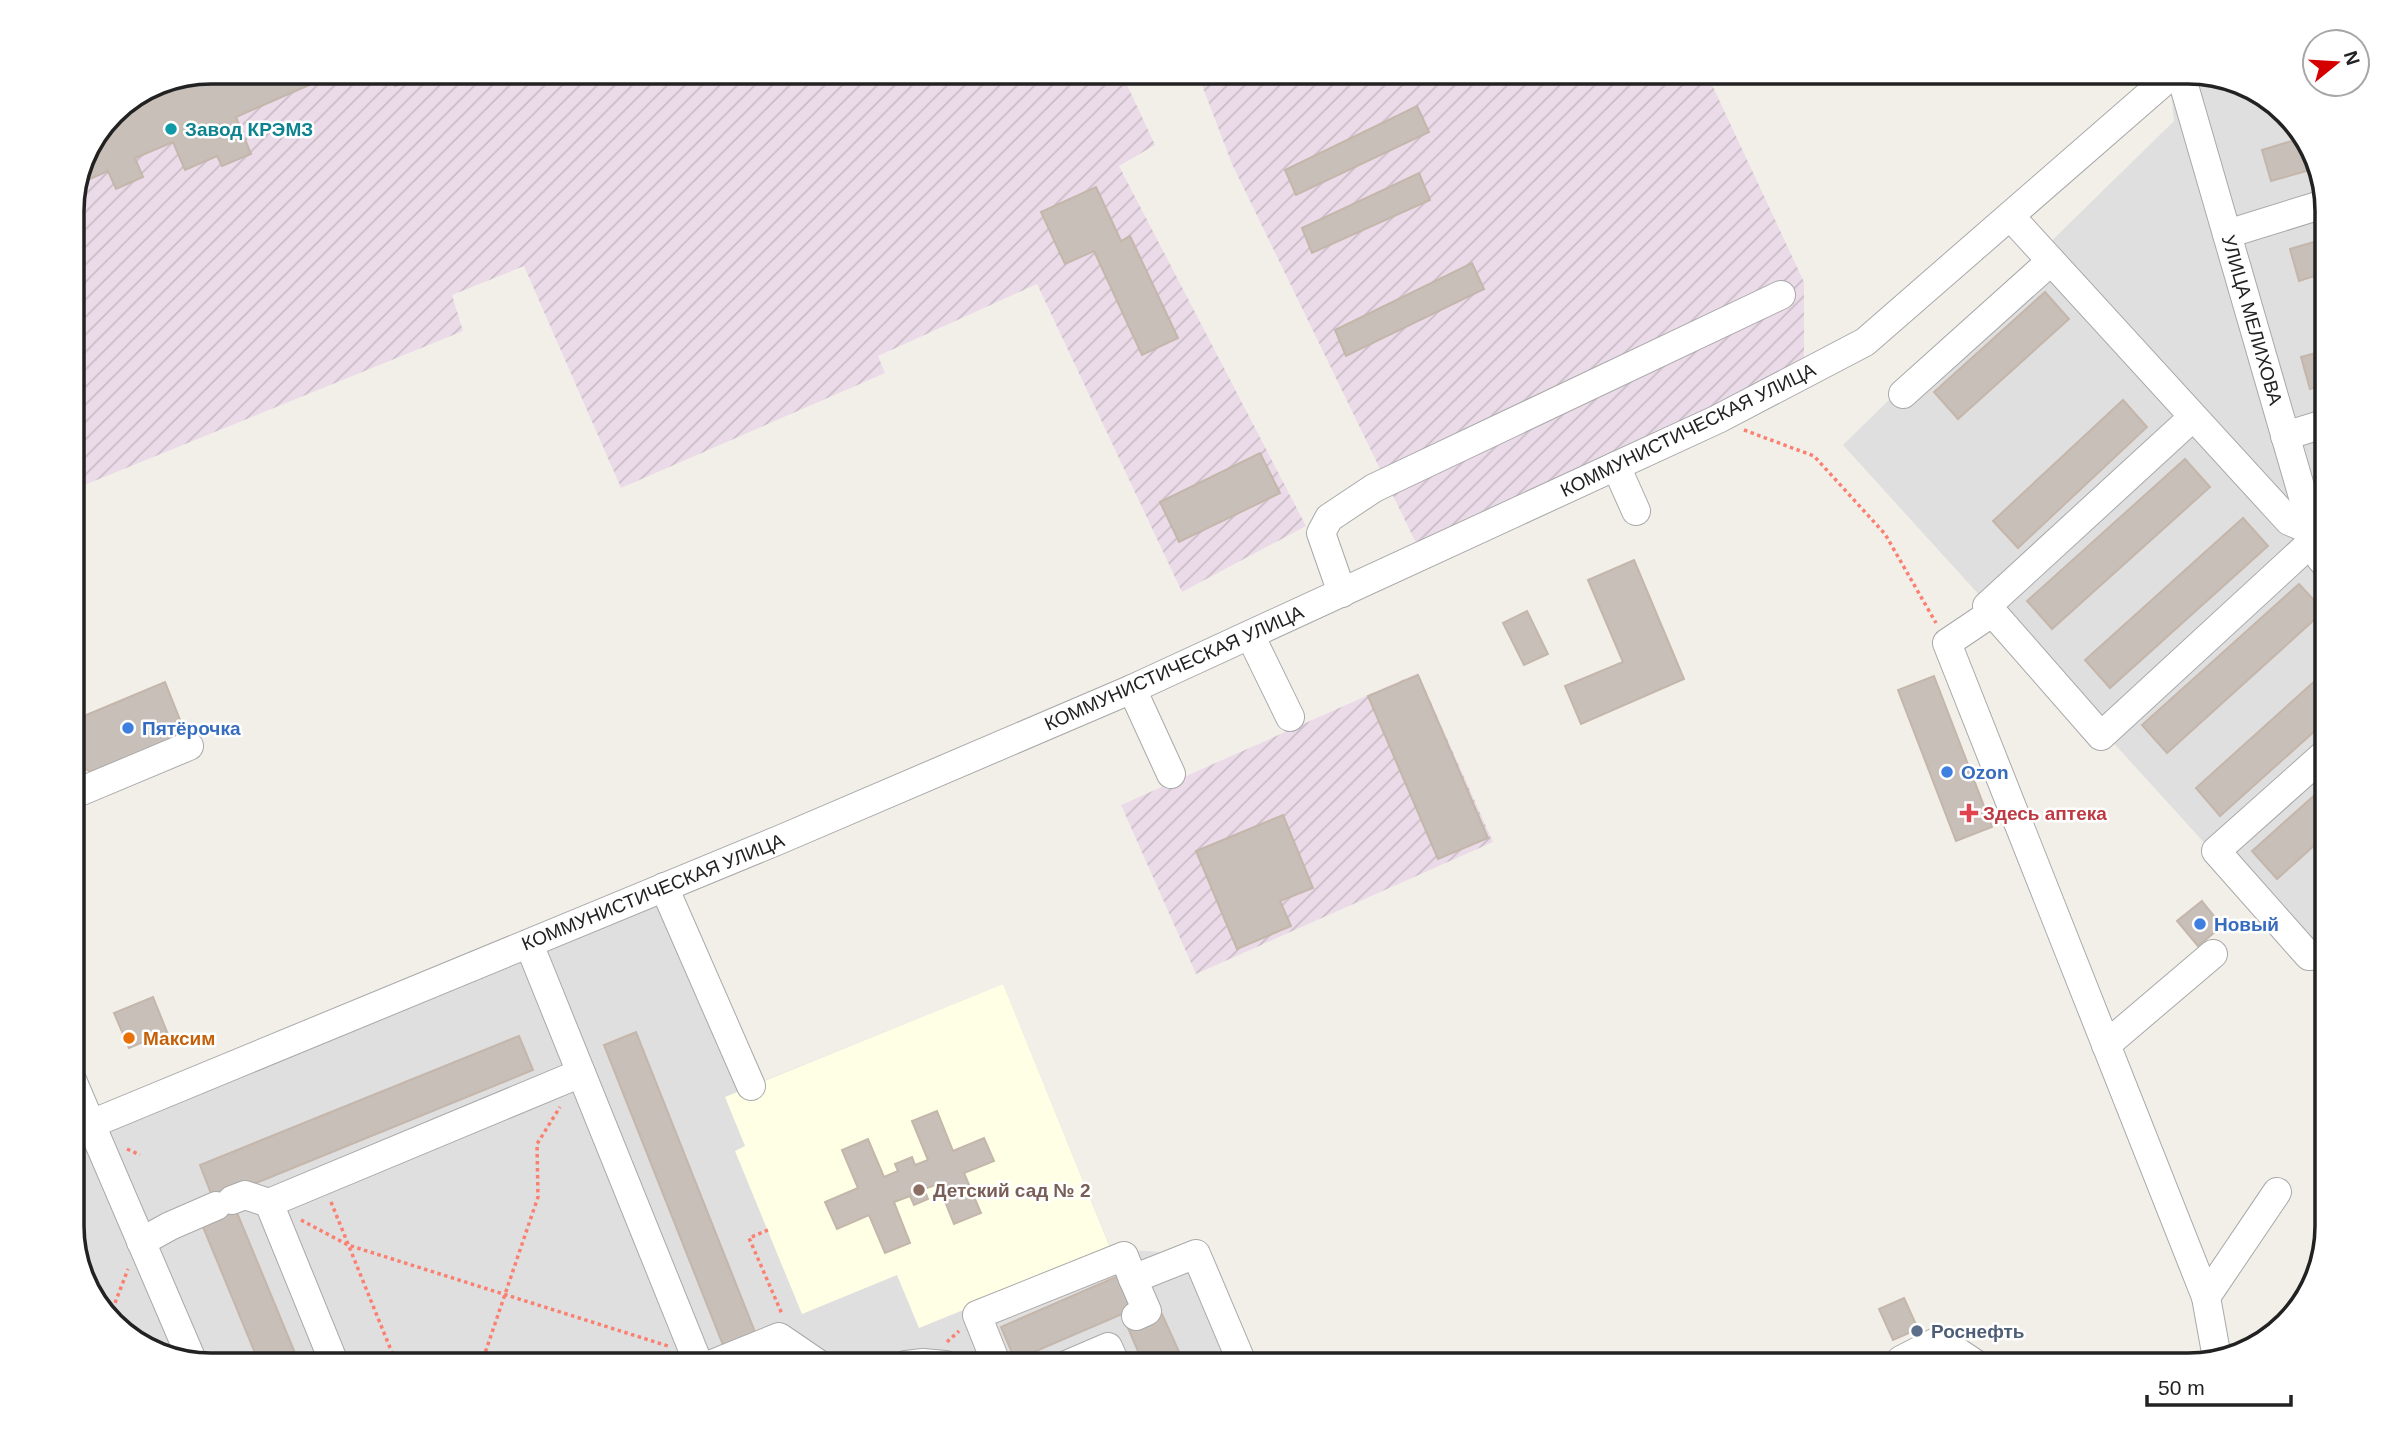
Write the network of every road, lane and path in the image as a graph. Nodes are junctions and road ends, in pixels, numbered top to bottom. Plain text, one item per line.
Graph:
1 (2163, 84) edge
2 (2181, 84) edge
3 (2315, 207) edge
4 (2010, 216) junction
5 (2227, 233) junction
6 (2051, 261) junction
7 (1781, 295) dead end
8 (1903, 394) dead end
9 (2193, 417) junction
10 (1718, 419) junction
11 (2315, 427) edge
12 (2286, 436) junction
13 (1616, 466) junction
14 (1636, 511) dead end
15 (2314, 535) junction
16 (2315, 538) edge
17 (1342, 593) junction
18 (1993, 612) junction
19 (1250, 635) junction
20 (1947, 643) junction
21 (1132, 689) junction
22 (1290, 717) dead end
23 (189, 746) dead end
24 (2315, 763) edge
25 (1171, 774) dead end
26 (84, 790) edge
27 (664, 887) junction
28 (528, 944) junction
29 (2213, 954) dead end
30 (2315, 956) edge
31 (2106, 1045) junction
32 (581, 1073) junction
33 (751, 1086) dead end
34 (84, 1108) edge
35 (91, 1124) junction
36 (322, 1181) junction
37 (2277, 1192) dead end
38 (269, 1203) junction
39 (768, 1230) dead end
40 (141, 1242) junction
41 (348, 1245) junction
42 (1133, 1279) junction
43 (505, 1295) junction
44 (2206, 1297) junction
45 (113, 1307) edge
46 (977, 1315) junction
47 (796, 1350) junction
48 (2216, 1350) edge
49 (188, 1351) edge
50 (330, 1353) edge
51 (392, 1353) edge
52 (485, 1353) edge
53 (675, 1353) edge
54 (697, 1353) edge
55 (729, 1353) edge
56 (801, 1353) edge
57 (936, 1353) edge
58 (992, 1353) edge
59 (1114, 1353) edge
60 (1237, 1353) edge
61 (1915, 1353) edge
62 (1959, 1353) edge

1 - 4 street, КОММУНИСТИЧЕСКАЯ УЛИЦА
2 - 5 street, УЛИЦА МЕЛИХОВА
3 - 5 street
4 - 6 street
4 - 10 street, КОММУНИСТИЧЕСКАЯ УЛИЦА
5 - 12 street, УЛИЦА МЕЛИХОВА
6 - 8 street
6 - 9 street
7 - 17 street
9 - 15 street
9 - 18 street
10 - 13 street, КОММУНИСТИЧЕСКАЯ УЛИЦА
10 - 20 path
11 - 12 street
12 - 15 street, УЛИЦА МЕЛИХОВА
13 - 14 street
13 - 17 street, КОММУНИСТИЧЕСКАЯ УЛИЦА
15 - 16 street, УЛИЦА МЕЛИХОВА
15 - 18 street
17 - 19 street, КОММУНИСТИЧЕСКАЯ УЛИЦА
18 - 20 street
19 - 21 street, КОММУНИСТИЧЕСКАЯ УЛИЦА
19 - 22 street
20 - 31 street
21 - 25 street
21 - 27 street, КОММУНИСТИЧЕСКАЯ УЛИЦА
23 - 26 street
24 - 30 street
27 - 28 street, КОММУНИСТИЧЕСКАЯ УЛИЦА
27 - 33 street
28 - 32 street
28 - 35 street, КОММУНИСТИЧЕСКАЯ УЛИЦА
29 - 31 street
31 - 44 street
32 - 36 street
32 - 43 path
32 - 54 street
34 - 35 street
35 - 40 street
36 - 38 street
36 - 41 path
37 - 44 street
38 - 40 street
38 - 41 path
38 - 50 street
39 - 47 path
40 - 45 path
40 - 49 street
41 - 43 path
41 - 51 path
42 - 46 street
42 - 59 street
42 - 60 street
43 - 52 path
43 - 53 path
44 - 48 street
46 - 57 path
46 - 58 street
47 - 55 street
47 - 56 street
61 - 62 street

